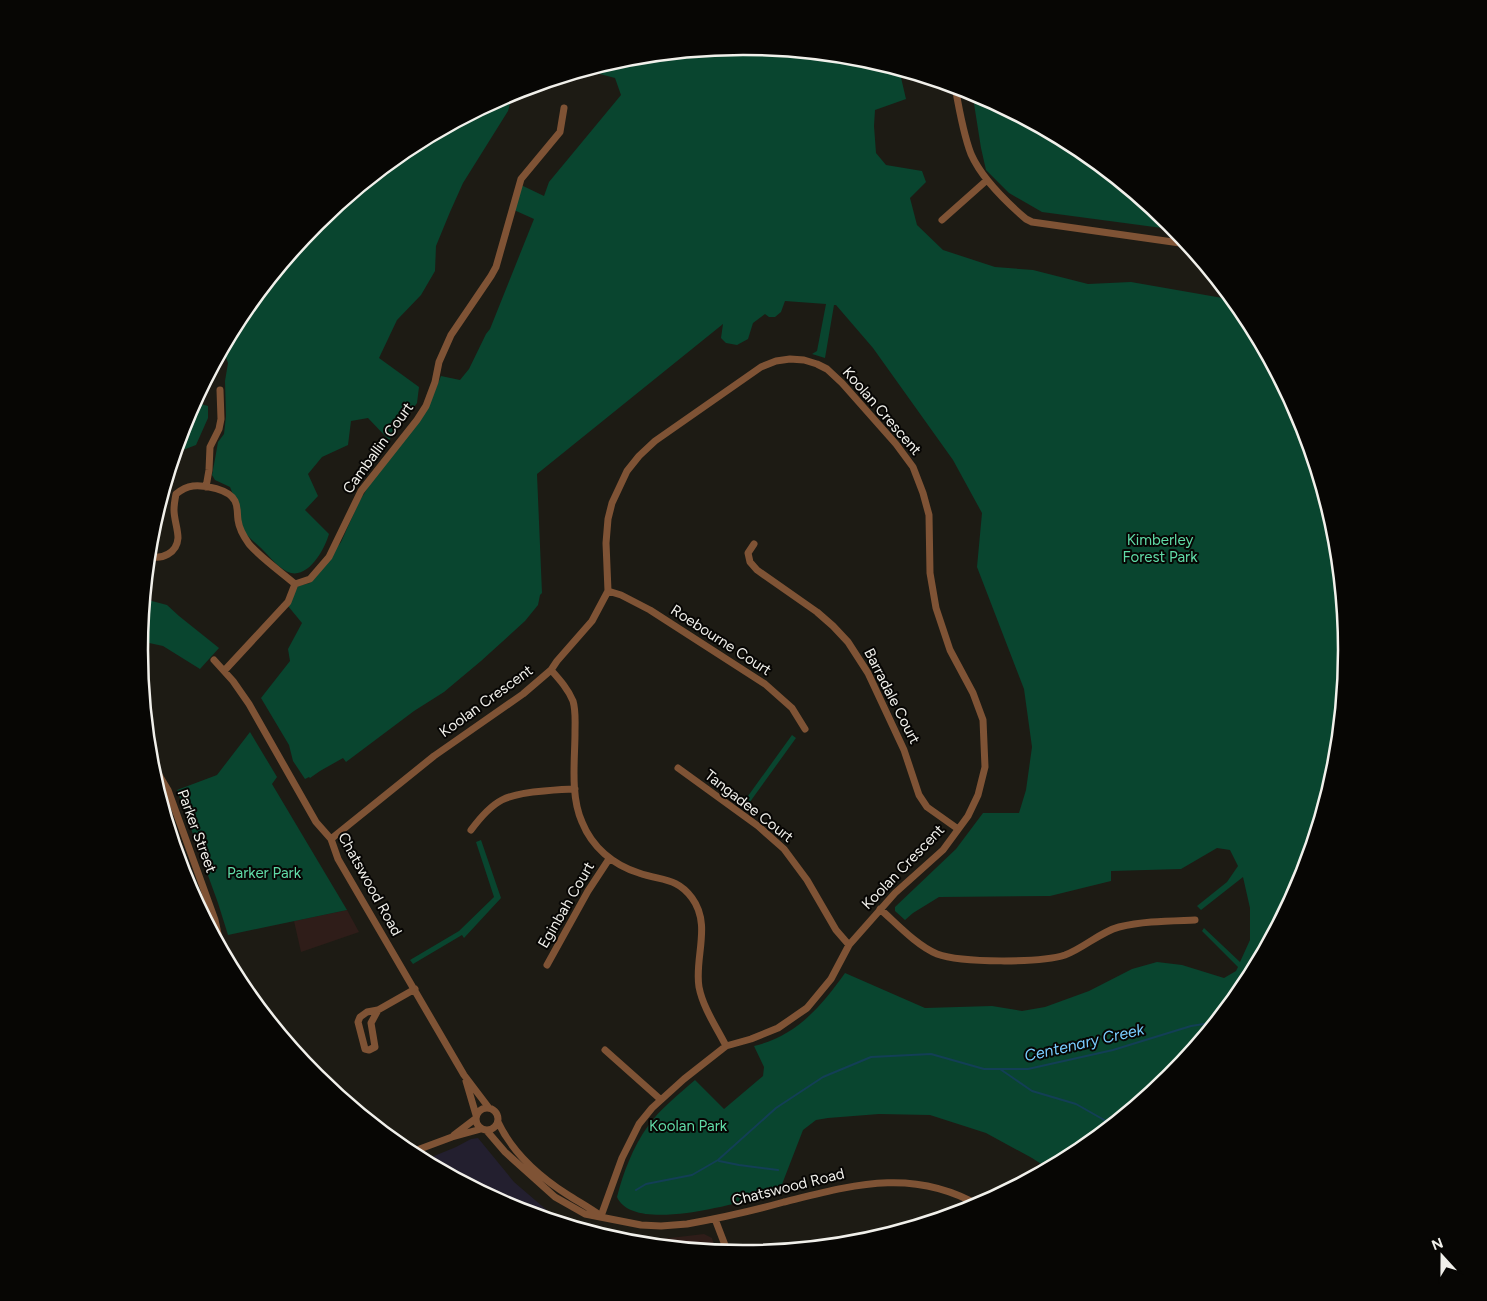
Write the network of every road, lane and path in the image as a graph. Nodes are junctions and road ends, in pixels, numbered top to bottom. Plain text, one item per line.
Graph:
1 (957, 95) edge
2 (564, 108) dead end
3 (987, 180) junction
4 (942, 220) dead end
5 (1177, 242) edge
6 (220, 390) dead end
7 (206, 487) junction
8 (754, 544) dead end
9 (155, 557) edge
10 (295, 584) junction
11 (608, 591) junction
12 (214, 660) dead end
13 (551, 670) junction
14 (224, 671) junction
15 (805, 729) dead end
16 (678, 768) dead end
17 (162, 780) edge
18 (575, 789) junction
19 (958, 829) junction
20 (471, 830) dead end
21 (331, 839) junction
22 (609, 859) junction
23 (880, 909) junction
24 (1195, 920) dead end
25 (217, 928) edge
26 (849, 945) junction
27 (547, 965) dead end
28 (415, 989) junction
29 (378, 1010) junction
30 (726, 1046) junction
31 (605, 1050) dead end
32 (464, 1075) junction
33 (660, 1099) junction
34 (489, 1108) junction
35 (476, 1117) junction
36 (498, 1122) junction
37 (484, 1130) junction
38 (452, 1137) junction
39 (419, 1150) edge
40 (557, 1187) junction
41 (552, 1194) junction
42 (971, 1201) edge
43 (601, 1216) junction
44 (715, 1219) junction
45 (725, 1246) edge

1 - 3 street
2 - 10 street, Camballin Court
3 - 4 street
3 - 5 street
6 - 7 street
7 - 9 street
7 - 10 street
8 - 19 street, Barradale Court
10 - 14 street
11 - 13 street, Koolan Crescent
11 - 15 street, Roebourne Court
11 - 19 street, Koolan Crescent
12 - 14 street, Chatswood Road
13 - 18 street
13 - 21 street, Koolan Crescent
14 - 21 street, Chatswood Road
16 - 26 street, Tangadee Court
17 - 25 street, Parker Street
18 - 20 street
18 - 22 street
19 - 23 street, Koolan Crescent
21 - 28 street, Chatswood Road
22 - 27 street, Eginbah Court
22 - 30 street
23 - 24 street
23 - 26 street, Koolan Crescent
26 - 30 street, Koolan Crescent
28 - 29 street
28 - 32 street, Chatswood Road
29 - 29 street
30 - 33 street, Koolan Crescent
31 - 33 street
32 - 34 street, Chatswood Road
32 - 35 street, Chatswood Road
33 - 43 street, Koolan Crescent
34 - 35 street
34 - 36 street
35 - 37 street
35 - 38 street
36 - 37 street
36 - 40 street, Chatswood Road
37 - 38 street
37 - 41 street, Chatswood Road
38 - 39 street
40 - 41 street
40 - 43 street, Chatswood Road
41 - 43 street, Chatswood Road
42 - 44 street, Chatswood Road
43 - 44 street, Chatswood Road
44 - 45 street

